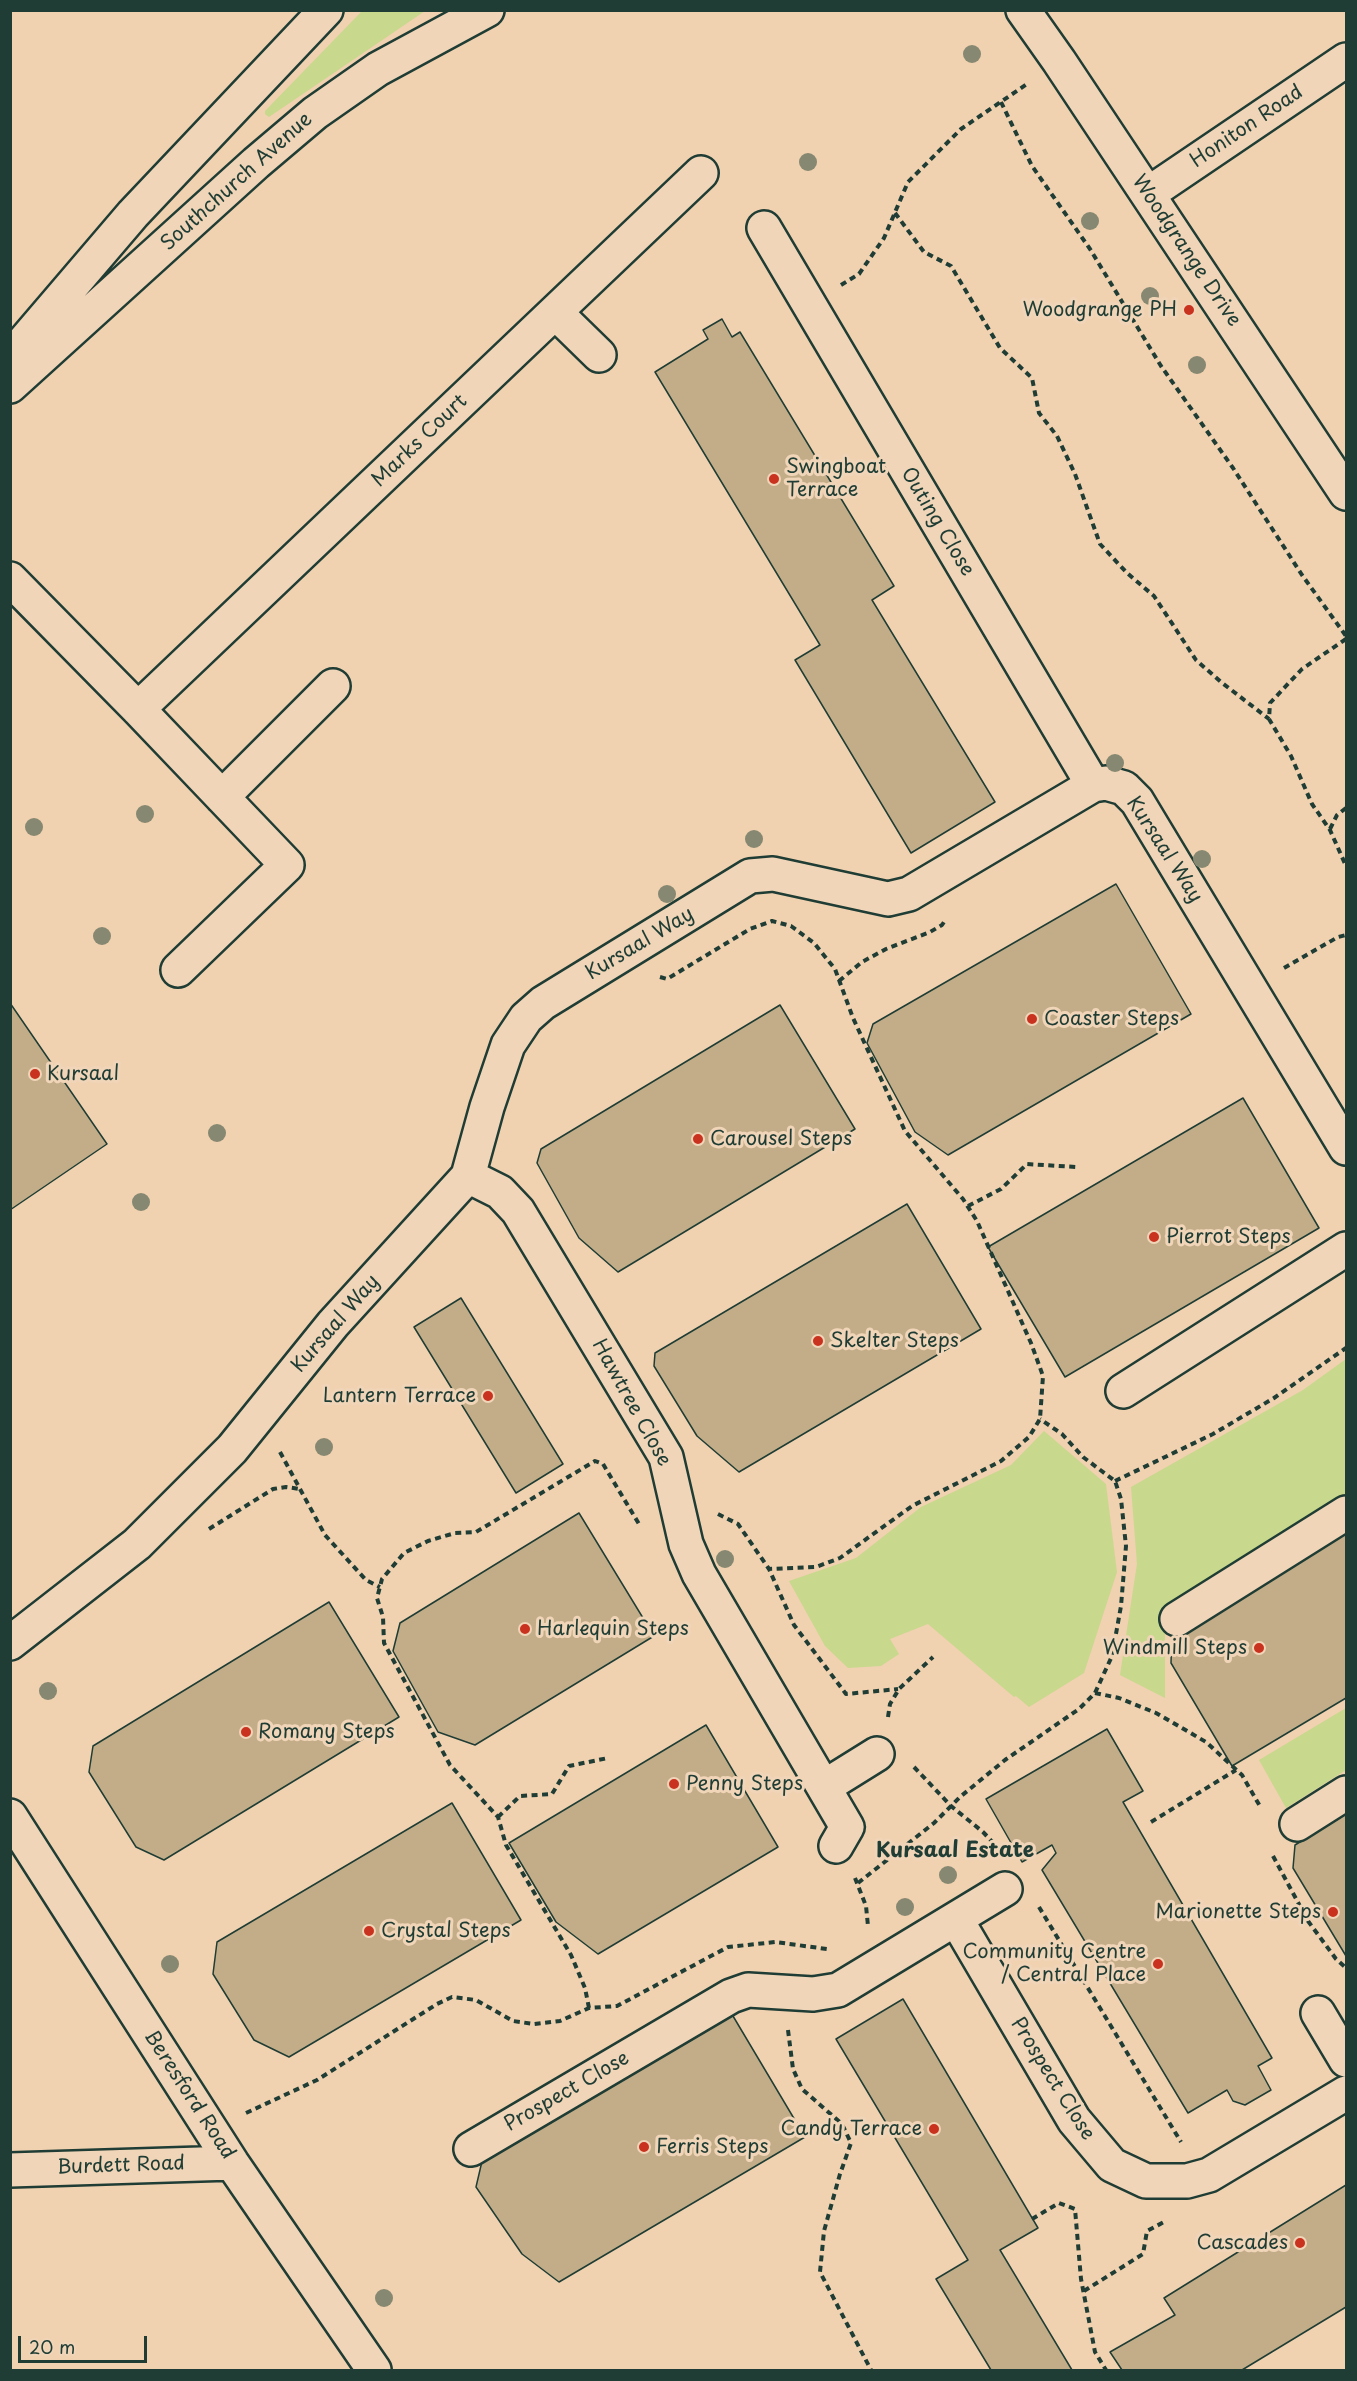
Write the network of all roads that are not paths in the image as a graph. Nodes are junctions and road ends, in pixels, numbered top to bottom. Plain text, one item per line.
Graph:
1 (326, 10) edge
2 (487, 10) edge
3 (1023, 10) edge
4 (1347, 60) edge
5 (701, 173) dead end
6 (1149, 194) junction
7 (764, 228) dead end
8 (555, 312) junction
9 (599, 355) dead end
10 (10, 358) edge
11 (10, 386) edge
12 (1347, 493) edge
13 (10, 579) edge
14 (333, 686) dead end
15 (138, 709) junction
16 (1093, 785) junction
17 (222, 797) junction
18 (178, 970) dead end
19 (1347, 1148) edge
20 (468, 1176) junction
21 (1347, 1249) edge
22 (1123, 1391) dead end
23 (1347, 1513) edge
24 (1177, 1619) dead end
25 (10, 1643) edge
26 (877, 1754) dead end
27 (824, 1787) junction
28 (1347, 1794) edge
29 (10, 1816) edge
30 (1297, 1824) dead end
31 (836, 1846) road end
32 (1005, 1890) dead end
33 (956, 1919) junction
34 (1318, 2013) dead end
35 (1347, 2060) edge
36 (1347, 2093) edge
37 (471, 2149) dead end
38 (232, 2163) junction
39 (10, 2170) edge
40 (374, 2370) edge

1 - 10 street
2 - 11 street, Southchurch Avenue
3 - 6 street, Woodgrange Drive
4 - 6 street, Honiton Road
5 - 8 street, Marks Court
6 - 12 street, Woodgrange Drive
7 - 16 street, Outing Close
8 - 9 street
8 - 15 street, Marks Court
13 - 15 street
14 - 17 street
15 - 17 street
16 - 19 street, Kursaal Way
16 - 20 street, Kursaal Way
17 - 18 street
20 - 25 street, Kursaal Way
20 - 27 street, Hawtree Close
21 - 22 street
23 - 24 street
26 - 27 street
27 - 31 street, Hawtree Close
28 - 30 street
29 - 38 street, Beresford Road
32 - 33 street, Prospect Close
33 - 36 street, Prospect Close
33 - 37 street, Prospect Close
34 - 35 street
38 - 39 street, Burdett Road
38 - 40 street, Beresford Road

